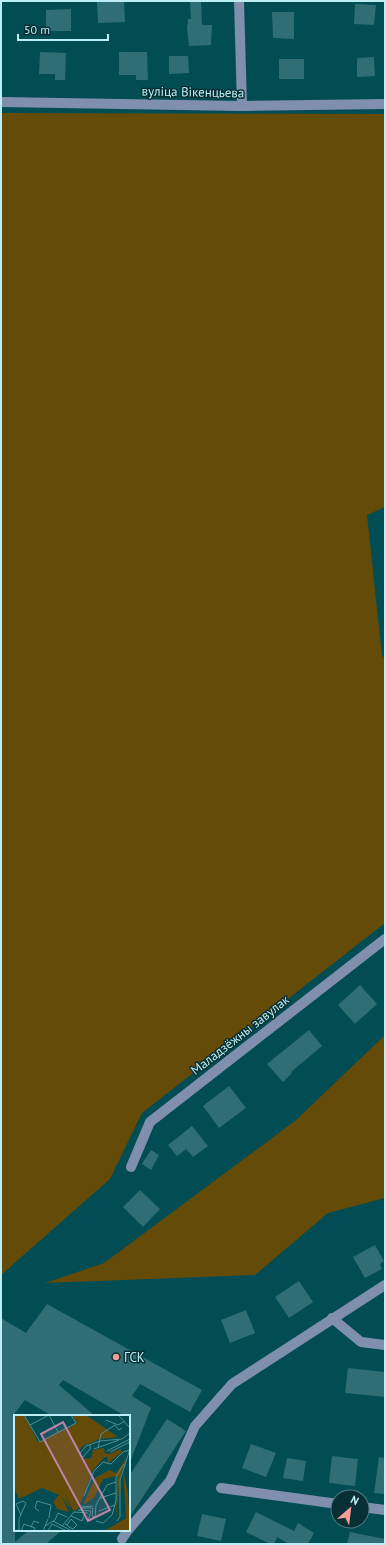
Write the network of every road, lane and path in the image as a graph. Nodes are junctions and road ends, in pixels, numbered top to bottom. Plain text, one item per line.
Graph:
1 (239, 1) edge
2 (1, 102) edge
3 (385, 104) edge
4 (242, 106) junction
5 (385, 939) edge
6 (131, 1167) dead end
7 (385, 1285) edge
8 (332, 1318) junction
9 (385, 1345) edge
10 (221, 1488) dead end
11 (330, 1503) edge
12 (370, 1508) edge
13 (385, 1510) edge
14 (130, 1528) edge

1 - 4 street
2 - 4 street, вуліца Вікенцьева
3 - 4 street, вуліца Вікенцьева
5 - 6 street, Маладзёжны завулак
7 - 8 street
8 - 9 street
8 - 14 street
10 - 11 street
12 - 13 street

